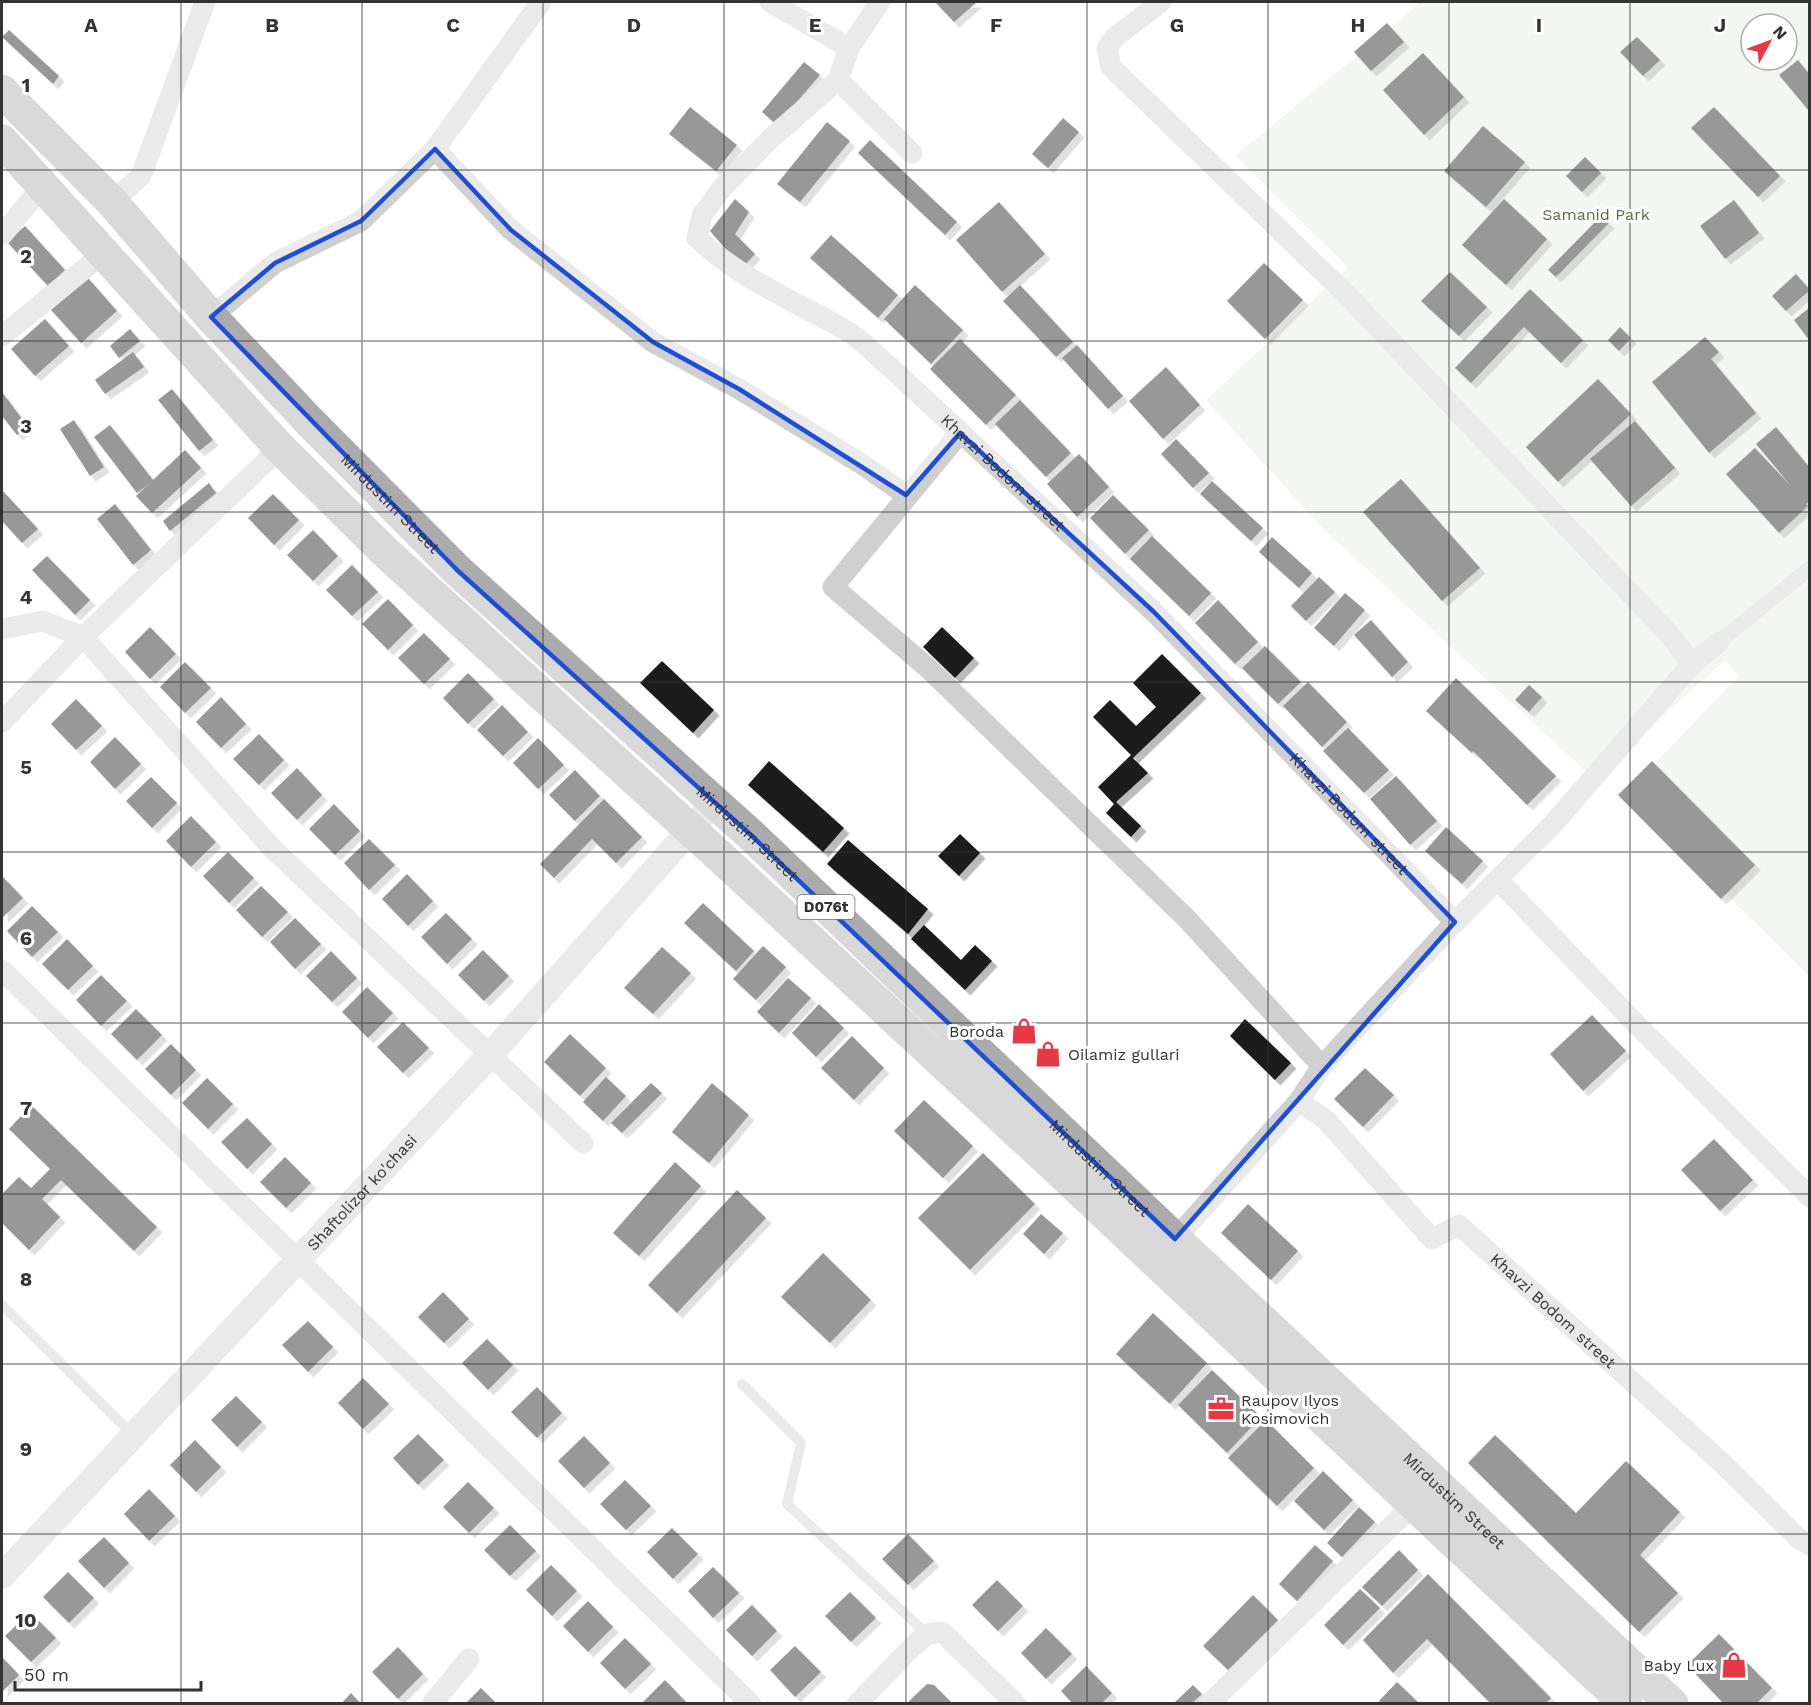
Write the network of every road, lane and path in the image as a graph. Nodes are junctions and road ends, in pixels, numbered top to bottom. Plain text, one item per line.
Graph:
1 (205, 2) edge
2 (541, 2) edge
3 (770, 2) edge
4 (880, 2) edge
5 (1161, 2) edge
6 (849, 48) junction
7 (838, 80) junction
8 (2, 91) edge
9 (2, 141) edge
10 (435, 149) junction
11 (912, 153) dead end
12 (44, 184) junction
13 (112, 202) junction
14 (2, 236) edge
15 (94, 241) junction
16 (211, 317) junction
17 (2, 336) edge
18 (960, 434) junction
19 (280, 448) junction
20 (906, 495) junction
21 (1809, 568) edge
22 (2, 629) edge
23 (83, 637) junction
24 (1719, 642) joint
25 (1692, 664) junction
26 (2, 722) edge
27 (715, 802) junction
28 (690, 830) junction
29 (1498, 880) junction
30 (1455, 922) junction
31 (2, 970) edge
32 (490, 1054) junction
33 (1322, 1066) junction
34 (1299, 1101) junction
35 (583, 1143) dead end
36 (1809, 1197) edge
37 (1175, 1239) junction
38 (297, 1259) junction
39 (2, 1305) edge
40 (742, 1384) dead end
41 (133, 1435) junction
42 (1414, 1504) junction
43 (1809, 1545) edge
44 (2, 1576) edge
45 (927, 1634) junction
46 (469, 1659) dead end
47 (432, 1704) edge
48 (751, 1704) edge
49 (857, 1704) edge
50 (1016, 1704) edge
51 (1209, 1704) edge
52 (1626, 1704) edge
53 (1672, 1704) edge

1 - 13 street
2 - 10 street
3 - 6 street
4 - 6 street
5 - 25 street
6 - 7 street
7 - 11 street
7 - 18 street, Khavzi Bodom street
8 - 13 main road, Mirdustim Street / D076t
9 - 12 main road, Mirdustim Street / D076t
10 - 16 street
10 - 20 street
12 - 14 street
12 - 15 main road, Mirdustim Street / D076t
13 - 15 main road
13 - 16 main road, Mirdustim Street / D076t
15 - 17 street
15 - 19 main road, Mirdustim Street / D076t
16 - 27 main road, Mirdustim Street / D076t
18 - 20 street
18 - 30 street, Khavzi Bodom street
19 - 23 street
19 - 28 main road, Mirdustim Street / D076t
20 - 33 street
21 - 24 street
22 - 23 street
23 - 26 street
23 - 32 street
24 - 25 street
25 - 29 street
27 - 28 street, Shaftolizor ko'chasi
27 - 37 main road, Mirdustim Street / D076t
28 - 32 street, Shaftolizor ko'chasi
28 - 42 main road, Mirdustim Street / D076t
29 - 30 street
29 - 36 street
30 - 33 street
31 - 38 street
32 - 35 street
32 - 38 street, Shaftolizor ko'chasi
33 - 34 street
34 - 37 street
34 - 43 street, Khavzi Bodom street
37 - 53 main road, Mirdustim Street / D076t
38 - 41 street, Shaftolizor ko'chasi
38 - 48 street
39 - 41 lane
40 - 45 lane
41 - 44 street, Shaftolizor ko'chasi
42 - 51 street
42 - 52 main road, Mirdustim Street / D076t
45 - 49 street
45 - 50 street
46 - 47 street

